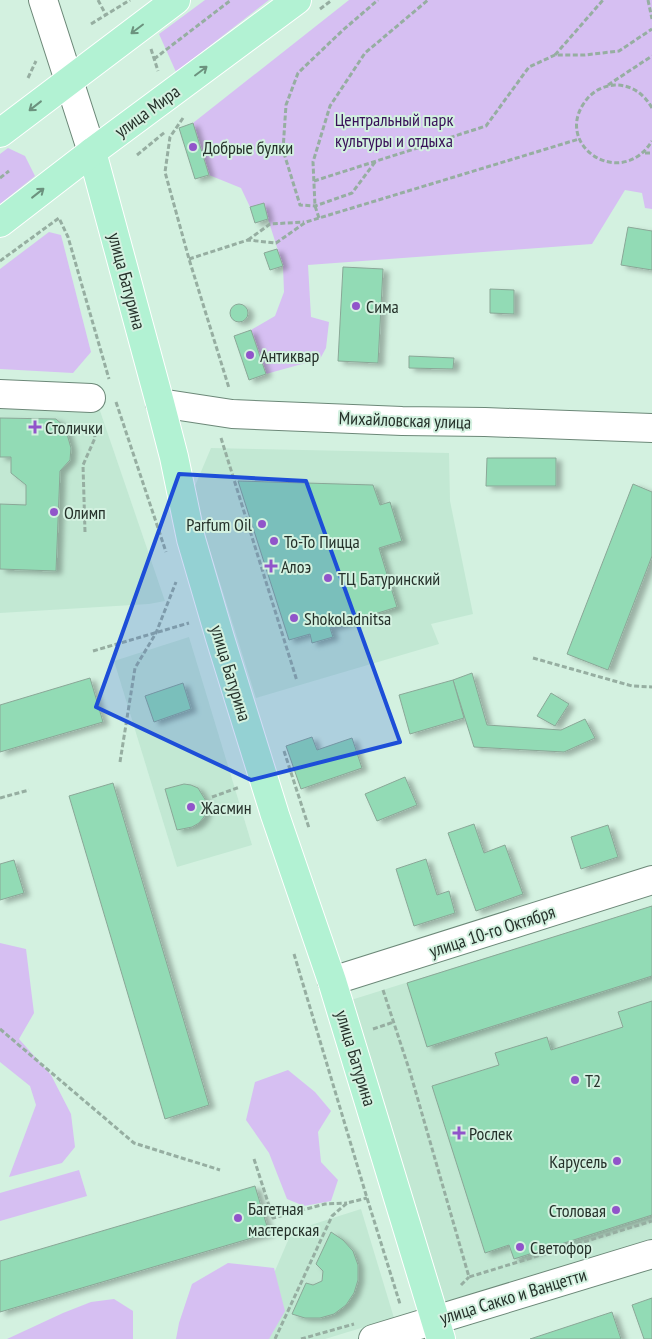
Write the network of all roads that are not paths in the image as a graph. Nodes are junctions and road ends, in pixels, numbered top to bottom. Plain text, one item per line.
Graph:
1 (44, 0) edge
2 (176, 0) edge
3 (297, 0) edge
4 (70, 79) junction
5 (0, 133) edge
6 (92, 152) junction
7 (0, 223) edge
8 (0, 394) edge
9 (91, 398) road end
10 (160, 403) junction
11 (652, 428) edge
12 (652, 880) edge
13 (332, 982) junction
14 (652, 1254) edge
15 (438, 1330) edge
16 (373, 1339) edge

1 - 4 street, улица Батурина
2 -> 4 main road
6 -> 3 main road, улица Мира
4 -> 5 main road
4 - 6 street, улица Батурина
7 -> 6 main road, улица Мира
6 - 10 main road, улица Батурина
8 - 9 street
10 - 11 street, Михайловская улица
10 - 13 main road, улица Батурина
12 - 13 street, улица 10-го Октября
13 - 15 main road, улица Батурина
14 - 15 street, улица Сакко и Ванцетти
15 - 16 street, улица Сакко и Ванцетти

